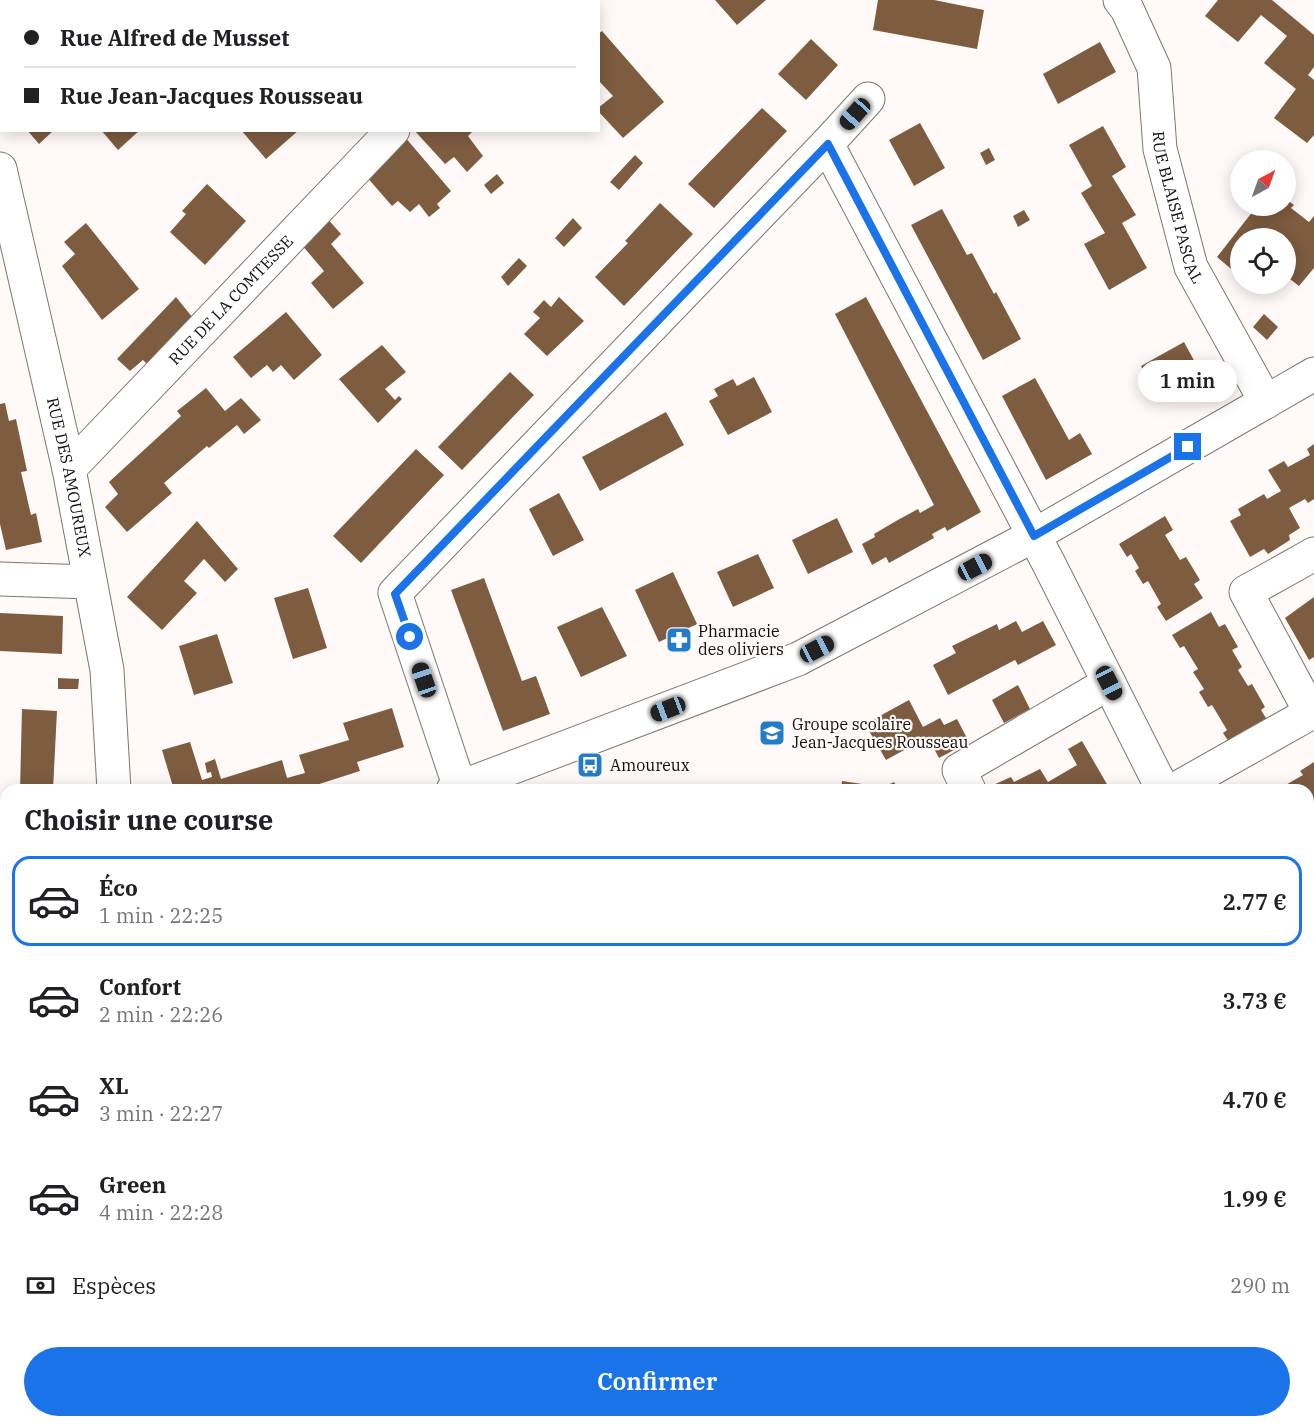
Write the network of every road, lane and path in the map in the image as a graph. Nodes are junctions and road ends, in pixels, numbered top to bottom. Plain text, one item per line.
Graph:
1 (1120, 0) edge
2 (868, 99) dead end
3 (391, 132) edge
4 (828, 144) junction
5 (0, 169) edge
6 (1314, 374) edge
7 (1266, 402) junction
8 (69, 469) junction
9 (1034, 536) junction
10 (1314, 554) edge
11 (0, 579) edge
12 (90, 582) junction
13 (1109, 683) junction
14 (1312, 712) edge
15 (114, 784) edge
16 (455, 784) edge
17 (470, 784) edge
18 (966, 784) edge
19 (1160, 784) edge
20 (1185, 784) edge

1 - 7 street, RUE BLAISE PASCAL
2 - 4 street
3 - 8 street, RUE DE LA COMTESSE
4 - 9 street
4 - 16 street
5 - 8 street, RUE DES AMOUREUX
6 - 7 street
7 - 9 street
8 - 12 street, RUE DES AMOUREUX
9 - 13 street
9 - 17 street
10 - 14 street
11 - 12 street
12 - 15 street, RUE DES AMOUREUX
13 - 18 street
13 - 19 street
14 - 20 street

